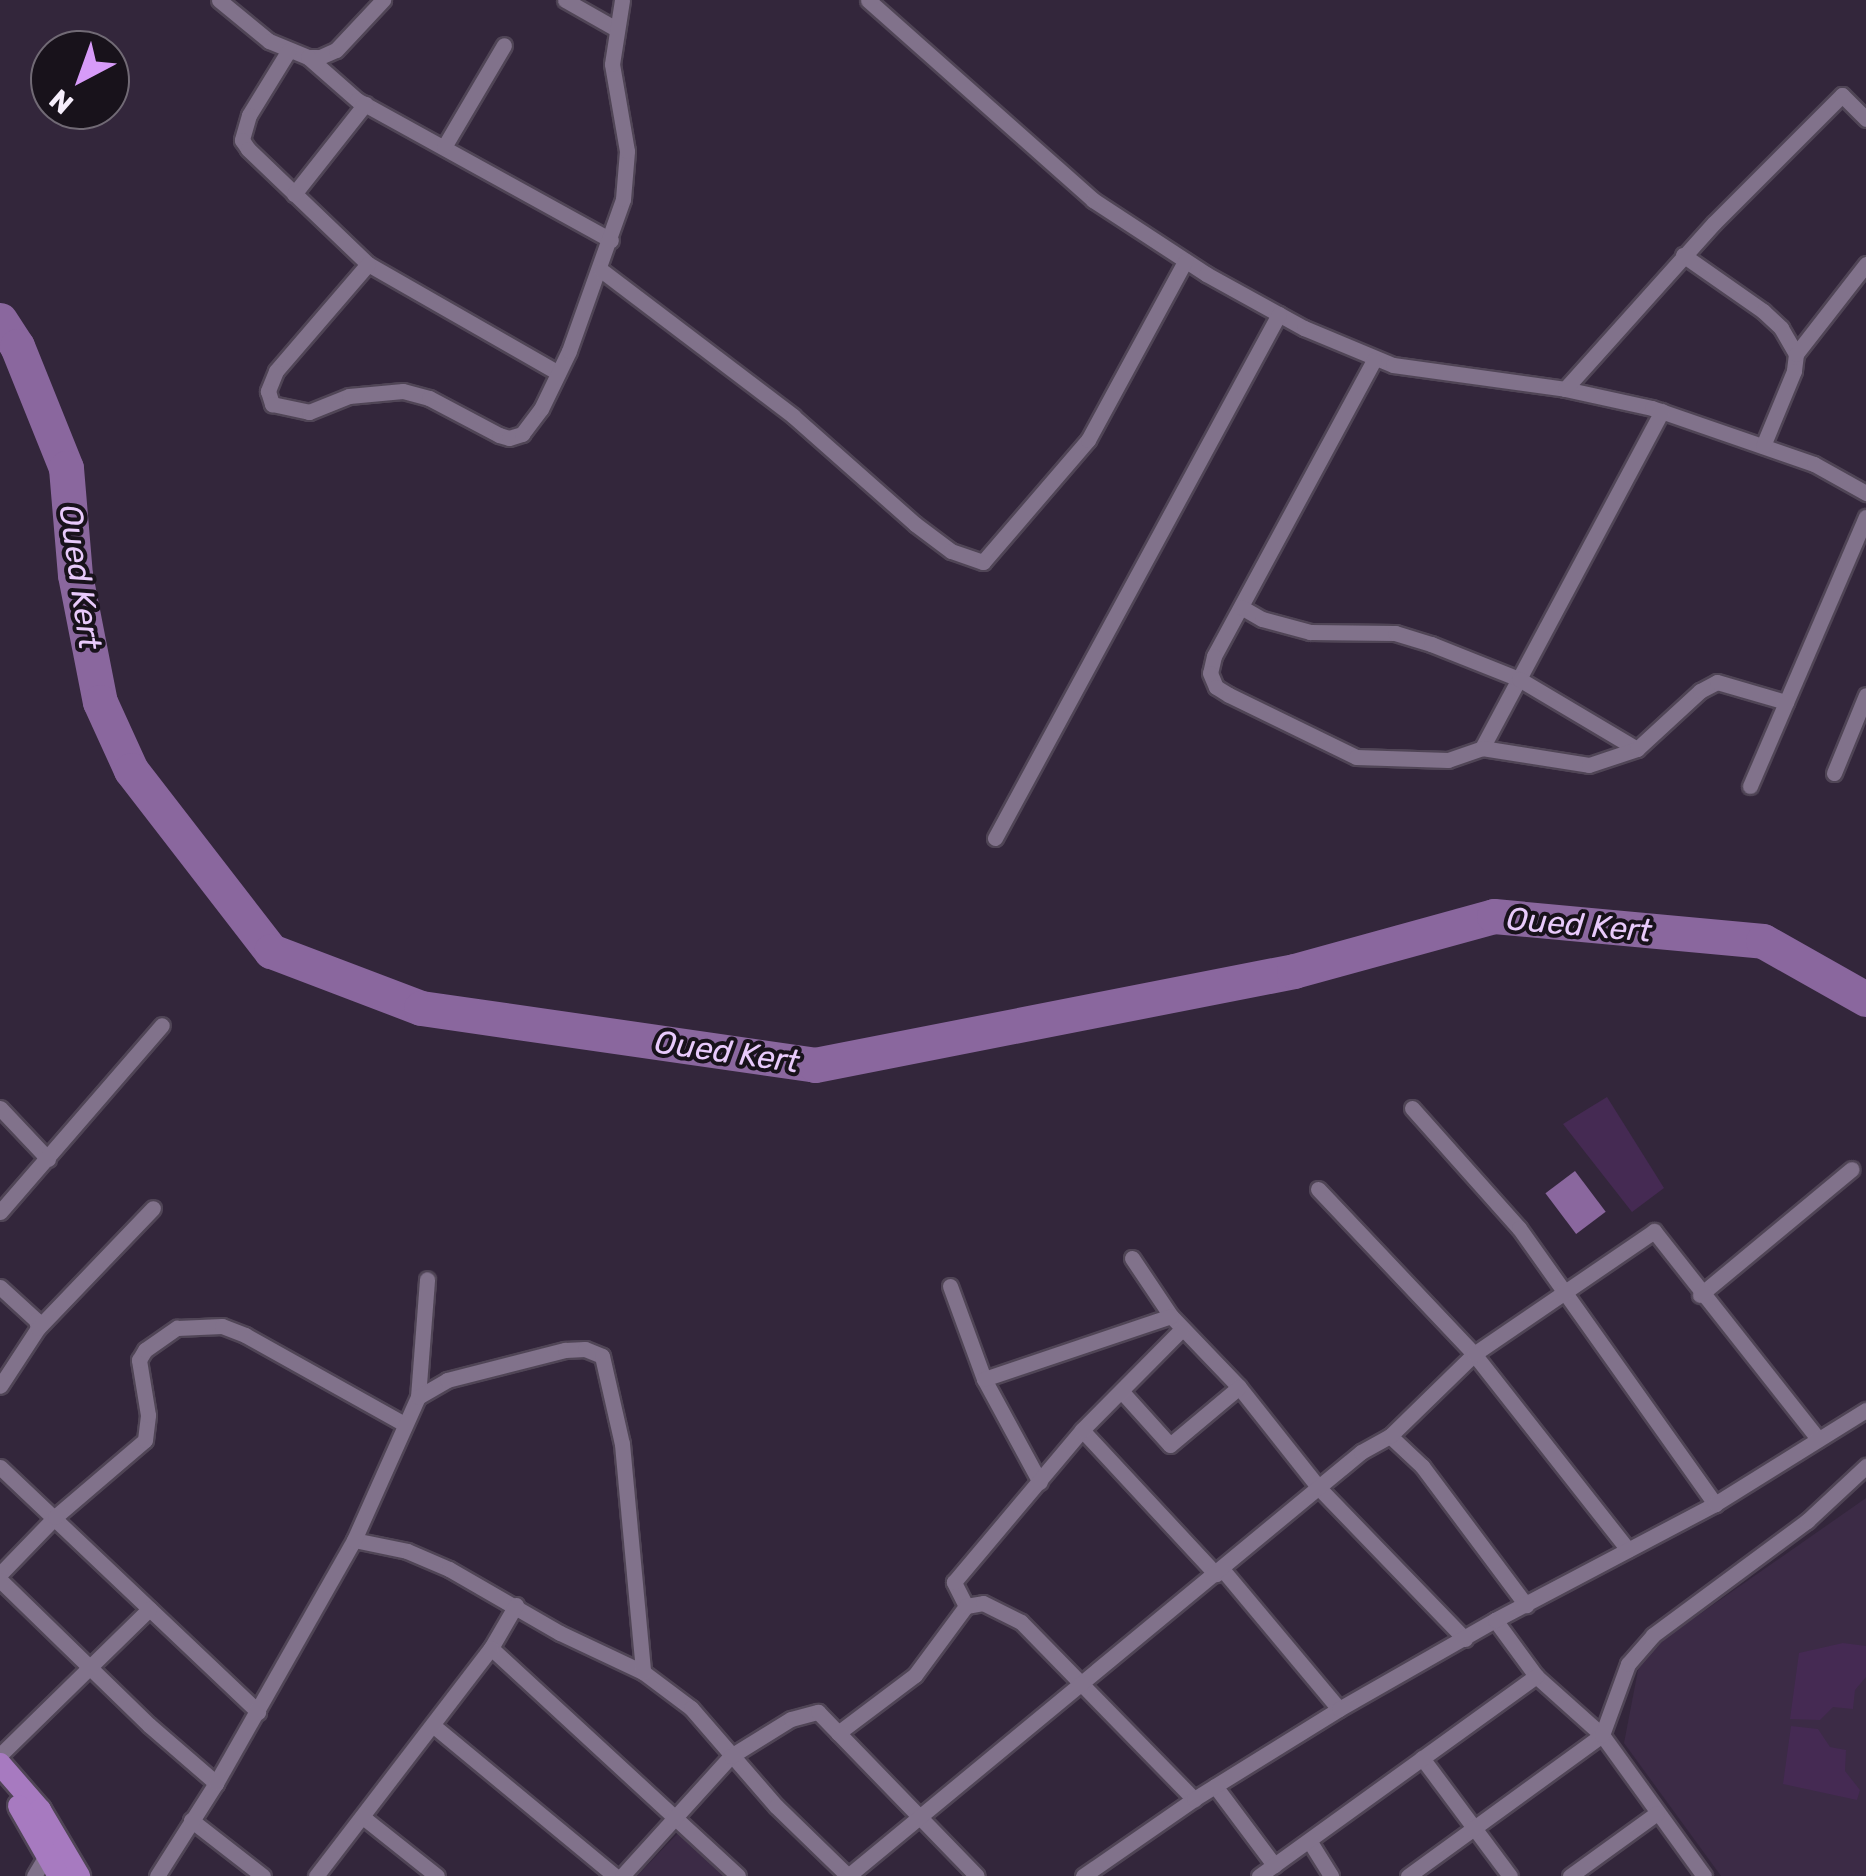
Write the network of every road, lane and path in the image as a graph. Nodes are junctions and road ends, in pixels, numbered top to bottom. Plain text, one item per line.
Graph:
1 (220, 0) edge
2 (383, 0) edge
3 (565, 0) edge
4 (622, 0) edge
5 (868, 0) edge
6 (616, 29) junction
7 (504, 45) dead end
8 (289, 50) junction
9 (308, 57) junction
10 (364, 104) junction
11 (1866, 119) edge
12 (444, 147) junction
13 (294, 194) junction
14 (611, 240) junction
15 (1683, 255) junction
16 (1185, 261) junction
17 (368, 264) junction
18 (1866, 264) edge
19 (600, 270) junction
20 (1279, 314) junction
21 (1796, 354) junction
22 (1374, 360) junction
23 (558, 373) junction
24 (1565, 388) junction
25 (1662, 411) junction
26 (1763, 446) junction
27 (1866, 493) edge
28 (1866, 517) edge
29 (1241, 607) junction
30 (1519, 680) junction
31 (1866, 696) edge
32 (1786, 702) junction
33 (1482, 748) junction
34 (1637, 749) junction
35 (1834, 773) dead end
36 (1750, 786) dead end
37 (995, 838) dead end
38 (162, 1024) dead end
39 (0, 1108) edge
40 (1412, 1108) dead end
41 (48, 1160) junction
42 (1852, 1169) dead end
43 (1318, 1189) dead end
44 (153, 1208) dead end
45 (0, 1212) edge
46 (1132, 1258) dead end
47 (427, 1279) dead end
48 (950, 1286) dead end
49 (0, 1287) edge
50 (1564, 1294) junction
51 (1700, 1295) junction
52 (1170, 1316) junction
53 (38, 1328) junction
54 (1182, 1330) junction
55 (1474, 1354) junction
56 (984, 1379) junction
57 (0, 1386) edge
58 (1239, 1386) junction
59 (1124, 1393) junction
60 (418, 1397) junction
61 (1866, 1410) edge
62 (404, 1424) junction
63 (1082, 1430) junction
64 (1390, 1436) junction
65 (1818, 1440) junction
66 (1866, 1466) edge
67 (0, 1467) edge
68 (1040, 1482) junction
69 (1319, 1488) junction
70 (1715, 1504) junction
71 (55, 1518) junction
72 (354, 1540) junction
73 (1628, 1550) junction
74 (1220, 1572) junction
75 (0, 1577) edge
76 (516, 1605) junction
77 (1526, 1605) junction
78 (966, 1606) junction
79 (150, 1610) junction
80 (1495, 1620) junction
81 (1465, 1639) junction
82 (491, 1648) junction
83 (90, 1669) junction
84 (643, 1672) junction
85 (1536, 1676) junction
86 (1080, 1682) junction
87 (1339, 1708) junction
88 (258, 1712) junction
89 (435, 1727) junction
90 (838, 1732) junction
91 (1602, 1736) junction
92 (0, 1756) edge
93 (731, 1756) junction
94 (1422, 1758) junction
95 (0, 1764) edge
96 (0, 1784) edge
97 (216, 1784) junction
98 (1214, 1786) junction
99 (1194, 1799) junction
100 (1657, 1813) junction
101 (918, 1815) junction
102 (676, 1816) junction
103 (364, 1818) junction
104 (192, 1820) junction
105 (1476, 1830) junction
106 (1310, 1842) junction
107 (53, 1846) junction
108 (1274, 1865) junction
109 (34, 1876) edge
110 (59, 1876) edge
111 (79, 1876) edge
112 (157, 1876) edge
113 (263, 1876) edge
114 (316, 1876) edge
115 (436, 1876) edge
116 (619, 1876) edge
117 (738, 1876) edge
118 (848, 1876) edge
119 (977, 1876) edge
120 (1083, 1876) edge
121 (1259, 1876) edge
122 (1330, 1876) edge
123 (1408, 1876) edge
124 (1510, 1876) edge
125 (1570, 1876) edge
126 (1704, 1876) edge

1 - 8 street
2 - 9 street
3 - 6 street
4 - 6 street
5 - 16 street
6 - 14 street
7 - 12 street
8 - 9 street
8 - 13 street
9 - 10 street
10 - 12 street
10 - 13 street
11 - 15 street
12 - 14 street
13 - 17 street
14 - 19 street
15 - 21 street
15 - 24 street
16 - 19 street
16 - 20 street
17 - 23 street
17 - 23 street
18 - 21 street
19 - 23 street
20 - 22 street
20 - 37 street
21 - 26 street
22 - 24 street
22 - 29 street
24 - 25 street
25 - 26 street
25 - 30 street
26 - 27 street
28 - 32 street
29 - 30 street
29 - 33 street
30 - 33 street
30 - 34 street
31 - 35 street
32 - 34 street
32 - 36 street
33 - 34 street
38 - 41 street
39 - 41 street
40 - 50 street
41 - 45 street
42 - 51 street
43 - 55 street
44 - 53 street
46 - 52 street
47 - 60 street
48 - 56 street
49 - 53 street
50 - 51 street
50 - 55 street
50 - 70 street
51 - 65 street
52 - 54 street
52 - 56 street
53 - 57 street
54 - 58 street
54 - 59 street
55 - 64 street
55 - 73 street
56 - 68 street
58 - 59 street
58 - 69 street
59 - 63 street
60 - 62 street
60 - 84 street
61 - 65 street
62 - 71 street
62 - 72 street
63 - 68 street
63 - 74 street
64 - 69 street
64 - 77 street
65 - 70 street
66 - 91 street
67 - 71 street
68 - 78 street
69 - 74 street
69 - 81 street
70 - 73 street
71 - 75 street
71 - 79 street
72 - 76 street
72 - 88 street
73 - 77 street
74 - 86 street
74 - 87 street
75 - 83 street
76 - 82 street
76 - 84 street
77 - 80 street
78 - 86 street
78 - 90 street
79 - 83 street
79 - 88 street
80 - 81 street
80 - 85 street
81 - 87 street
82 - 89 street
82 - 102 street
83 - 92 street
83 - 97 street
84 - 93 street
85 - 91 street
85 - 94 street
86 - 99 street
86 - 101 street
87 - 98 street
88 - 97 street
89 - 103 street
89 - 116 street
90 - 93 street
90 - 101 street
91 - 100 street
91 - 105 street
93 - 102 street
93 - 118 street
94 - 105 street
94 - 106 street
95 - 107 main road
96 - 107 main road
97 - 104 street
98 - 99 street
98 - 108 street
99 - 120 street
100 - 125 street
100 - 126 street
101 - 118 street
101 - 119 street
102 - 116 street
102 - 117 street
103 - 114 street
103 - 115 street
104 - 112 street
104 - 113 street
105 - 123 street
105 - 124 street
106 - 108 street
106 - 122 street
107 - 109 street
107 - 110 main road
107 - 111 main road
108 - 121 street

